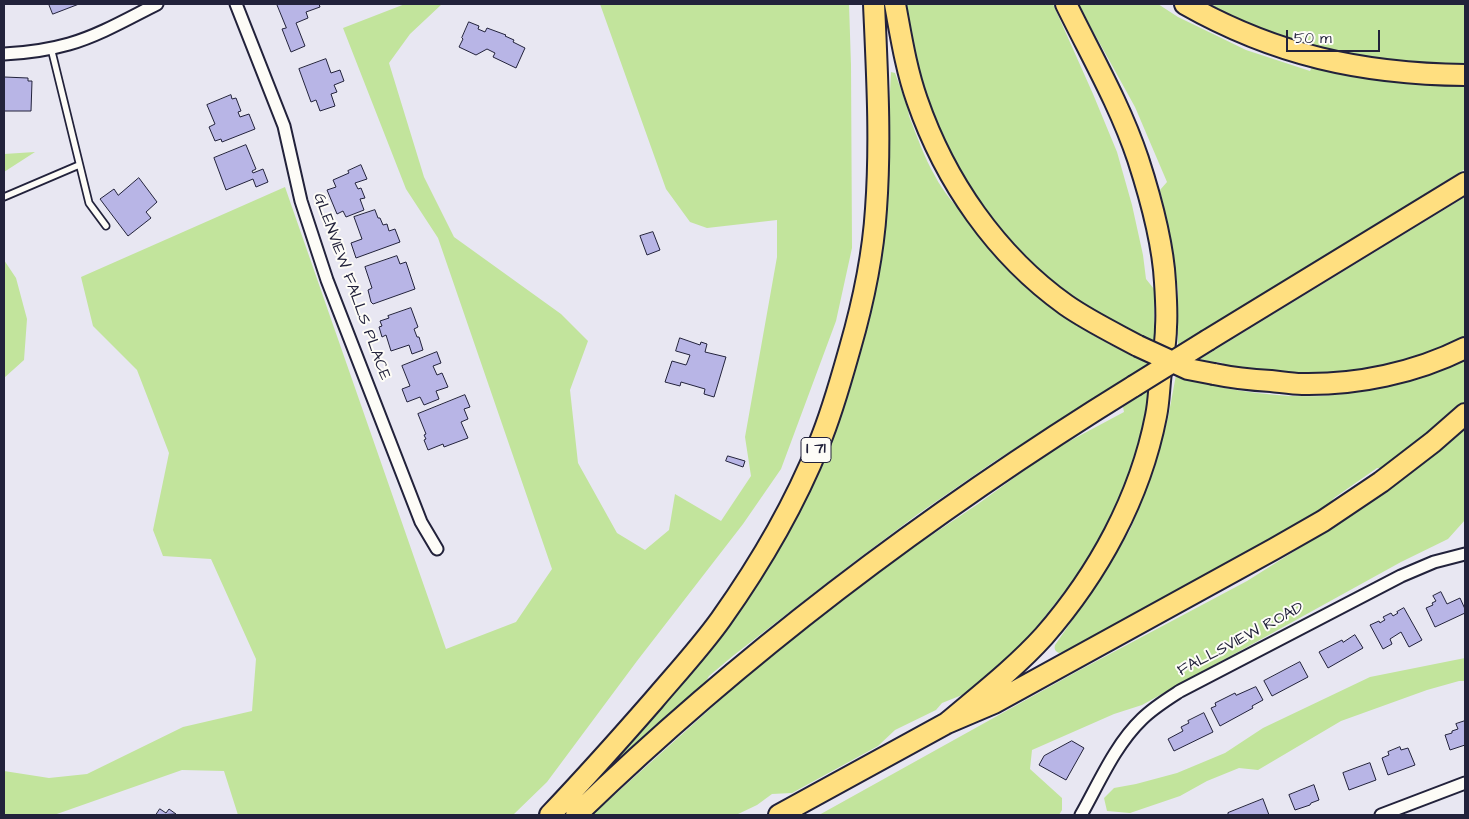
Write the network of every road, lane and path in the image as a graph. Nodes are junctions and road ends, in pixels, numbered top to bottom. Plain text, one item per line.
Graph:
1 (157, 4) edge
2 (236, 4) edge
3 (874, 4) edge
4 (895, 4) edge
5 (1066, 4) edge
6 (1184, 4) edge
7 (50, 48) junction
8 (4, 54) edge
9 (1465, 75) edge
10 (79, 165) junction
11 (1465, 183) edge
12 (4, 196) edge
13 (106, 226) dead end
14 (1465, 348) edge
15 (1465, 414) edge
16 (437, 549) dead end
17 (1465, 554) edge
18 (947, 723) junction
19 (1465, 783) edge
20 (550, 815) edge
21 (576, 815) edge
22 (779, 815) edge
23 (1081, 815) edge
24 (1381, 815) edge

1 - 7 street
2 - 16 street, GLENVIEW FALLS PLACE
3 - 20 highway, I 71
4 - 14 highway, bridge
5 - 18 highway
6 - 9 highway
7 - 8 street
7 - 10 lane
10 - 12 lane
10 - 13 lane
11 - 21 highway, bridge
15 - 18 highway
17 - 23 street, FALLSVIEW ROAD
18 - 22 highway
19 - 24 street

